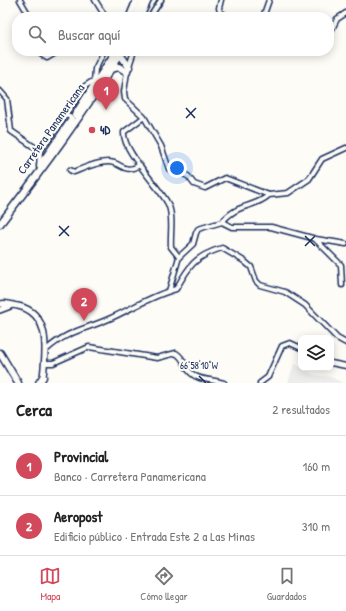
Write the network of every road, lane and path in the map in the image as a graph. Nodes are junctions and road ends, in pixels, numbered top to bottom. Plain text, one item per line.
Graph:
1 (20, 0) edge
2 (95, 0) edge
3 (135, 0) edge
4 (138, 0) edge
5 (143, 0) edge
6 (148, 0) edge
7 (162, 0) edge
8 (221, 0) edge
9 (269, 0) edge
10 (27, 12) edge
11 (102, 12) edge
12 (131, 12) edge
13 (132, 12) edge
14 (137, 12) edge
15 (142, 12) edge
16 (154, 12) edge
17 (220, 12) edge
18 (265, 12) edge
19 (346, 13) edge
20 (334, 25) edge
21 (102, 56) edge
22 (116, 56) edge
23 (117, 56) edge
24 (121, 56) edge
25 (132, 56) edge
26 (110, 69) junction
27 (128, 69) junction
28 (94, 83) junction
29 (0, 91) edge
30 (65, 113) junction
31 (144, 117) junction
32 (72, 119) junction
33 (346, 148) edge
34 (40, 151) junction
35 (140, 166) junction
36 (38, 167) junction
37 (70, 170) dead end
38 (269, 195) junction
39 (0, 218) edge
40 (222, 222) junction
41 (0, 224) edge
42 (316, 239) junction
43 (346, 244) edge
44 (179, 257) junction
45 (342, 284) dead end
46 (169, 291) junction
47 (0, 304) edge
48 (13, 305) junction
49 (0, 310) edge
50 (346, 343) edge
51 (298, 347) edge
52 (46, 350) junction
53 (0, 353) edge
54 (0, 360) edge
55 (45, 363) junction
56 (334, 364) edge
57 (7, 365) junction
58 (346, 366) edge
59 (43, 380) edge
60 (14, 383) edge
61 (18, 383) edge
62 (23, 383) edge
63 (38, 383) edge
64 (224, 383) edge
65 (260, 383) edge

1 - 10 street
2 - 11 street
3 - 12 street
4 - 13 street
5 - 14 main road
6 - 15 main road
7 - 16 street
8 - 17 street
9 - 18 street
19 - 20 street
21 - 28 street
22 - 28 main road, Carretera Panamericana
23 - 26 main road, Carretera Panamericana
24 - 27 main road
25 - 27 street
26 - 27 main road
26 - 41 main road, Carretera Panamericana
27 - 31 street
28 - 30 street
28 - 32 main road, Carretera Panamericana
29 - 34 street
30 - 32 street
30 - 34 street
31 - 35 street
31 - 38 street
32 - 36 main road, Carretera Panamericana
33 - 38 street
34 - 36 street
35 - 37 street
35 - 44 street
36 - 39 main road, Carretera Panamericana
38 - 40 street
40 - 42 street
40 - 44 street
42 - 43 street
42 - 45 street
44 - 46 street
46 - 50 street
46 - 52 street
47 - 48 street
48 - 49 street
48 - 52 street
51 - 65 street
52 - 55 street
53 - 57 main road
54 - 60 main road
55 - 59 street
55 - 64 street
56 - 58 street
57 - 61 main road
57 - 62 main road
59 - 63 main road

